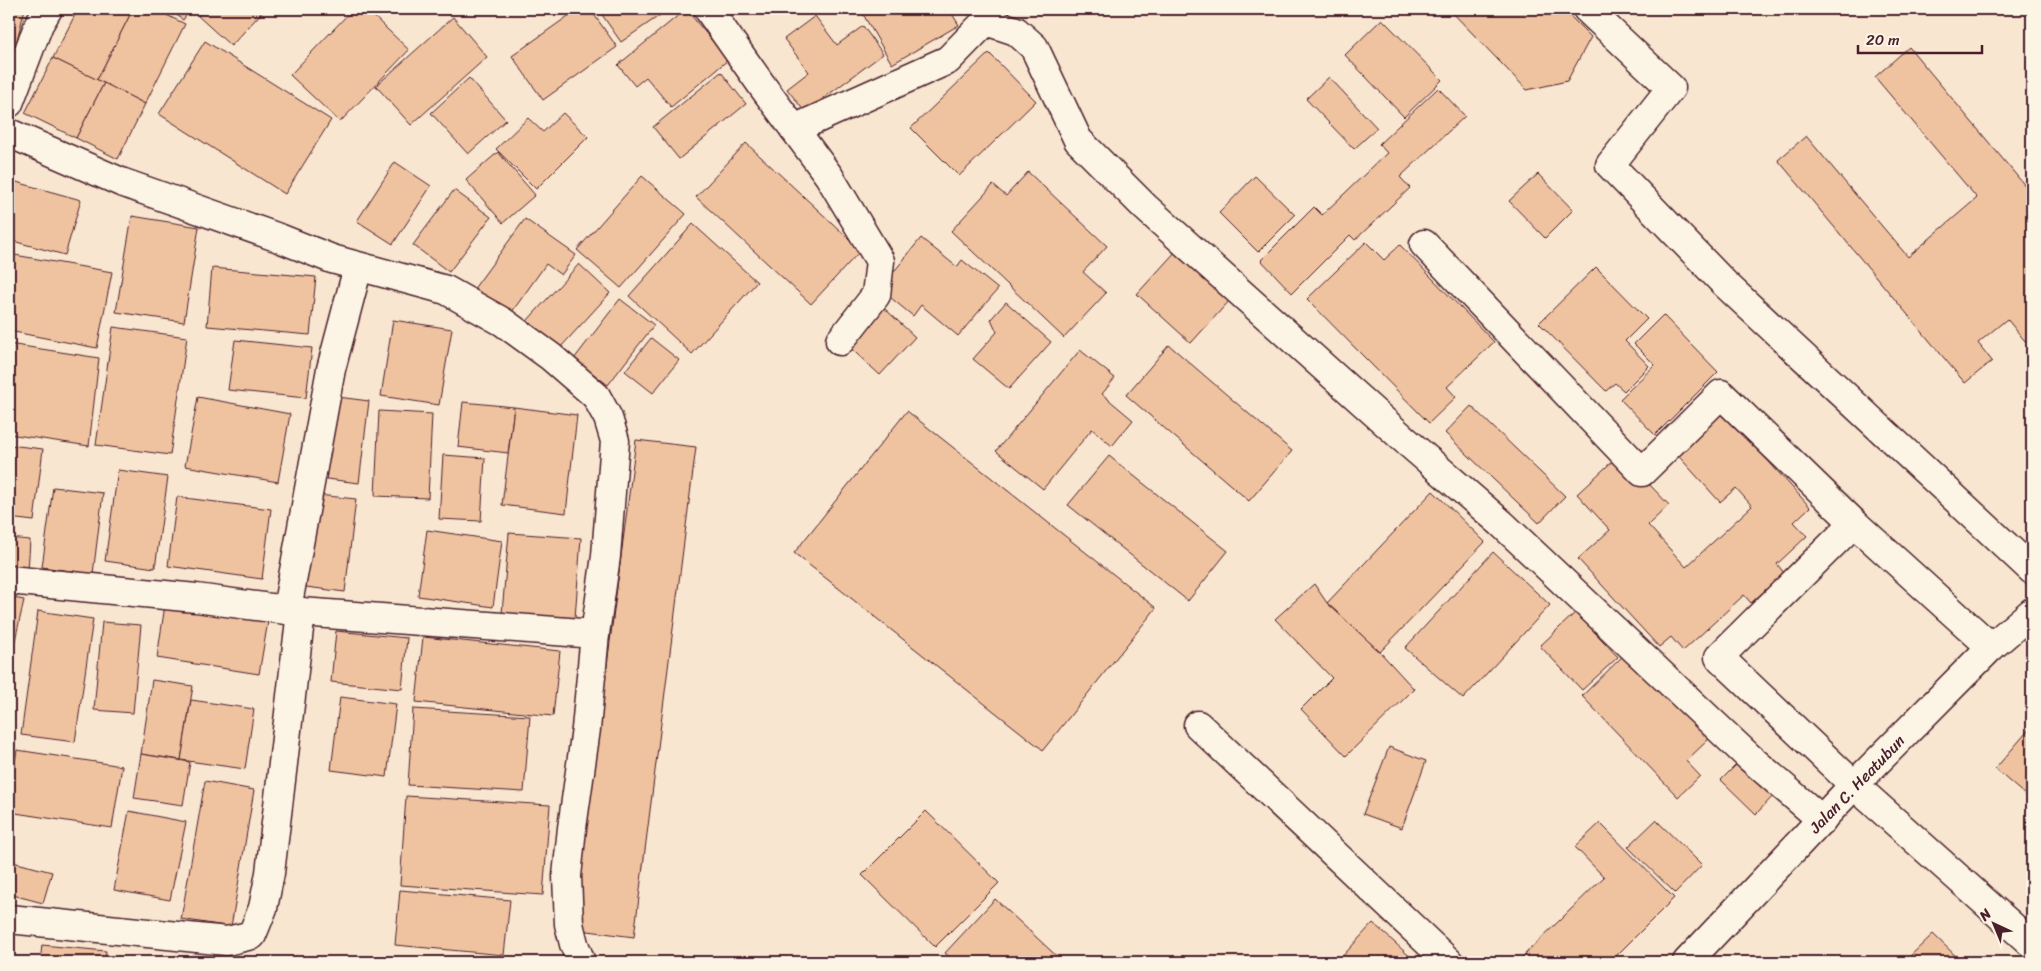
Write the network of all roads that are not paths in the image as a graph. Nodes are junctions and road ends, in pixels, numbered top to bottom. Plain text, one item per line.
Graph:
1 (48, 9) edge
2 (708, 9) edge
3 (1587, 9) edge
4 (9, 102) edge
5 (794, 130) junction
6 (9, 133) edge
7 (1424, 244) dead end
8 (358, 268) junction
9 (840, 341) dead end
10 (1854, 523) junction
11 (2032, 570) edge
12 (9, 580) edge
13 (294, 610) junction
14 (2032, 612) edge
15 (595, 634) junction
16 (1991, 647) junction
17 (1198, 725) dead end
18 (1854, 785) junction
19 (1822, 820) junction
20 (9, 919) edge
21 (2032, 944) edge
22 (581, 962) edge
23 (1449, 962) edge
24 (1687, 962) edge

1 - 4 street
2 - 5 street
3 - 11 street
5 - 9 street
5 - 19 street
6 - 8 street
7 - 10 street
8 - 13 street
8 - 15 street
10 - 16 street
10 - 18 street
12 - 13 street
13 - 15 street
13 - 20 street
14 - 16 street, Jalan C. Heatubun
15 - 22 street
16 - 18 street, Jalan C. Heatubun
17 - 23 street
18 - 19 street, Jalan C. Heatubun
18 - 21 street
19 - 24 street, Jalan C. Heatubun

